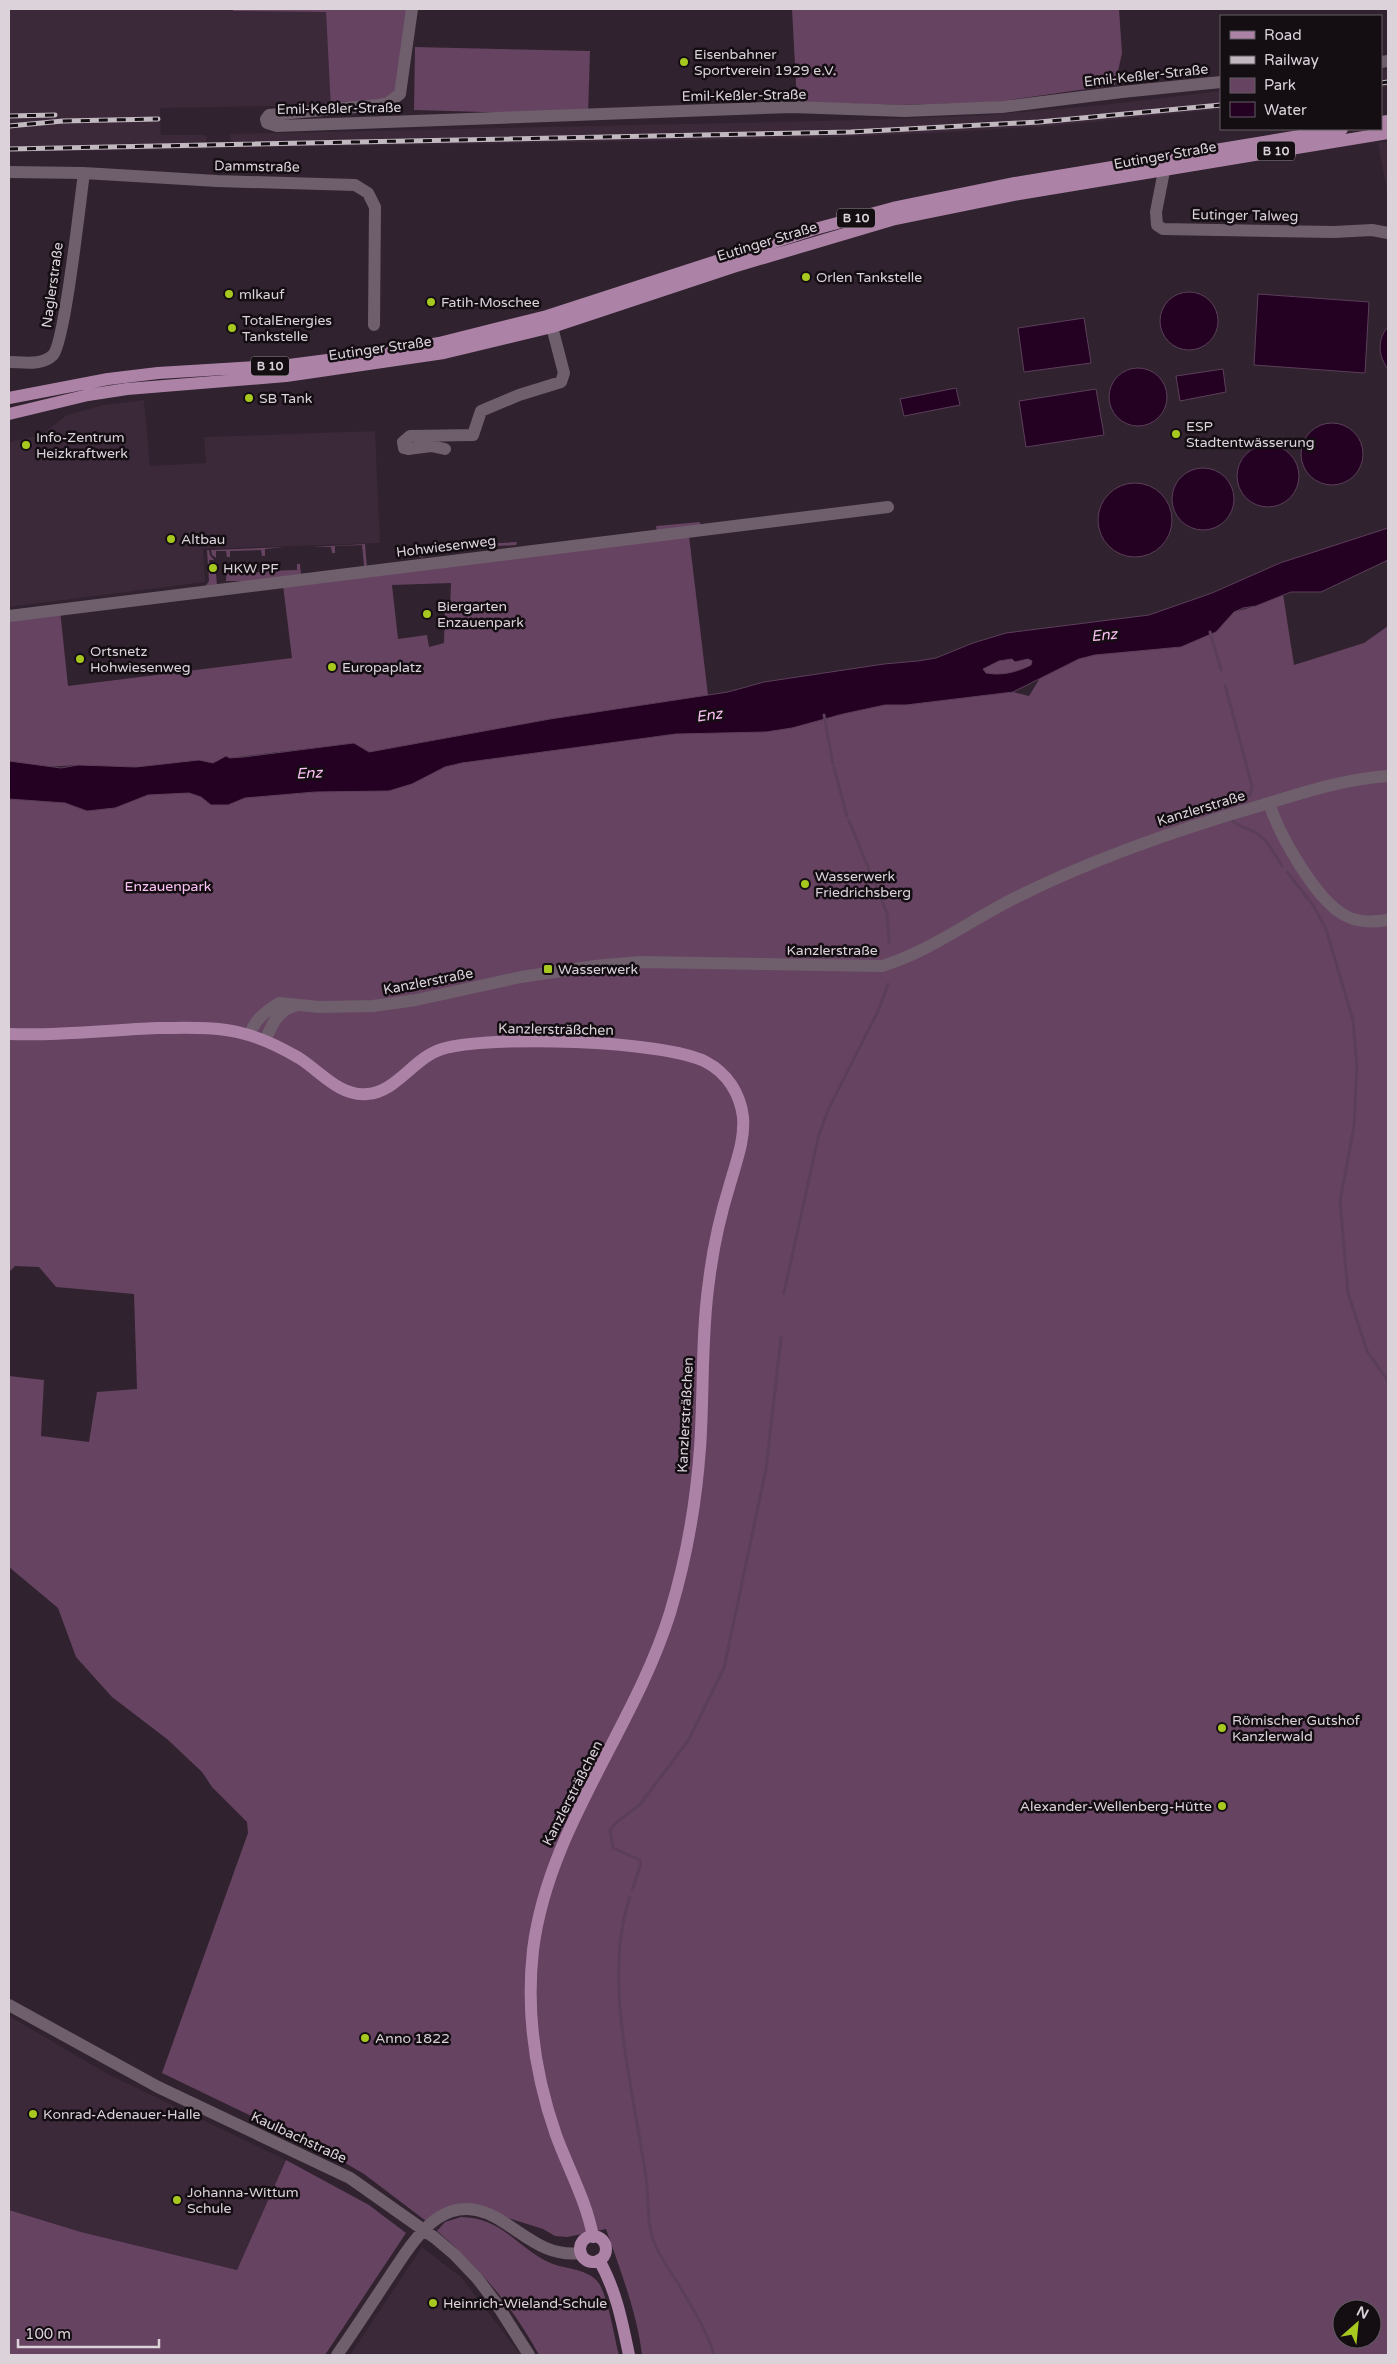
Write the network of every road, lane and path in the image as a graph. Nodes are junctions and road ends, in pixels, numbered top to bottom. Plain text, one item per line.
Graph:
1 (412, 9) edge
2 (1220, 82) edge
3 (1336, 130) edge
4 (1388, 133) edge
5 (1164, 170) junction
6 (9, 172) edge
7 (84, 173) junction
8 (1388, 233) edge
9 (374, 325) dead end
10 (552, 327) junction
11 (9, 362) edge
12 (159, 379) junction
13 (9, 398) edge
14 (9, 414) edge
15 (445, 449) dead end
16 (888, 507) dead end
17 (9, 616) edge
18 (1388, 776) edge
19 (1269, 803) junction
20 (1388, 920) edge
21 (303, 1005) junction
22 (9, 1034) edge
23 (250, 1035) junction
24 (265, 1040) junction
25 (9, 2005) edge
26 (423, 2229) junction
27 (593, 2237) junction
28 (581, 2253) junction
29 (599, 2260) junction
30 (338, 2355) edge
31 (529, 2355) edge
32 (628, 2355) edge

1 - 2 street, Emil-Keßler-Straße
3 - 12 main road, Eutinger Straße / B 10
4 - 5 main road, Eutinger Straße / B 10
5 - 8 street, Eutinger Talweg
5 - 10 main road, Eutinger Straße / B 10
6 - 7 street, Dammstraße
7 - 9 street, Dammstraße
7 - 11 street, Naglerstraße
10 - 12 main road, Eutinger Straße / B 10
10 - 15 street
12 - 13 main road, Eutinger Straße / B 10
12 - 14 main road, Eutinger Straße / B 10
16 - 17 street, Hohwiesenweg
18 - 19 street, Kanzlerstraße
19 - 20 street
19 - 21 street, Kanzlerstraße
21 - 23 street, Kanzlerstraße
21 - 24 street, Kanzlerstraße
22 - 23 main road
23 - 24 main road, Kanzlersträßchen
24 - 27 main road, Kanzlersträßchen
25 - 26 street, Kaulbachstraße
26 - 28 street
26 - 30 street
26 - 31 street, Kaulbachstraße
27 - 28 main road
27 - 29 main road
28 - 29 main road
29 - 32 main road

